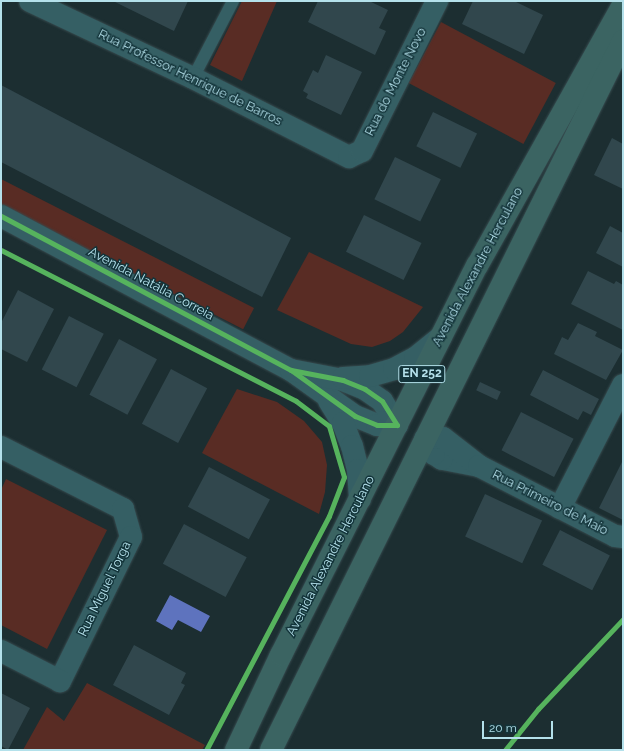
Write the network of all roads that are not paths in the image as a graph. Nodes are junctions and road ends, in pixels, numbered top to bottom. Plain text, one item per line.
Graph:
1 (30, 1) edge
2 (233, 1) edge
3 (437, 1) edge
4 (623, 5) edge
5 (623, 42) edge
6 (193, 78) junction
7 (349, 156) joint
8 (1, 216) edge
9 (441, 337) junction
10 (324, 382) junction
11 (623, 385) edge
12 (397, 425) junction
13 (425, 439) junction
14 (1, 447) edge
15 (360, 499) junction
16 (560, 508) junction
17 (623, 537) edge
18 (1, 651) edge
19 (236, 750) edge
20 (271, 750) edge

1 - 6 street, Rua Professor Henrique de Barros
2 - 6 lane
3 - 7 street, Rua do Monte Novo
4 - 9 main road, Avenida Alexandre Herculano / EN 252
5 - 13 main road, EN 252
6 - 7 street, Rua Professor Henrique de Barros
8 - 10 street, Avenida Natália Correia
9 - 10 street
9 - 12 main road, Avenida Alexandre Herculano / EN 252
10 - 12 street, Avenida Natália Correia
10 - 15 street, Avenida Natália Correia
11 - 16 street
12 - 13 main road
12 - 15 main road, Avenida Alexandre Herculano / EN 252
13 - 16 street, Rua Primeiro de Maio
13 - 20 main road, EN 252
14 - 18 street, Rua Miguel Torga
15 - 19 main road, Avenida Alexandre Herculano / EN 252
16 - 17 street, Rua Primeiro de Maio

